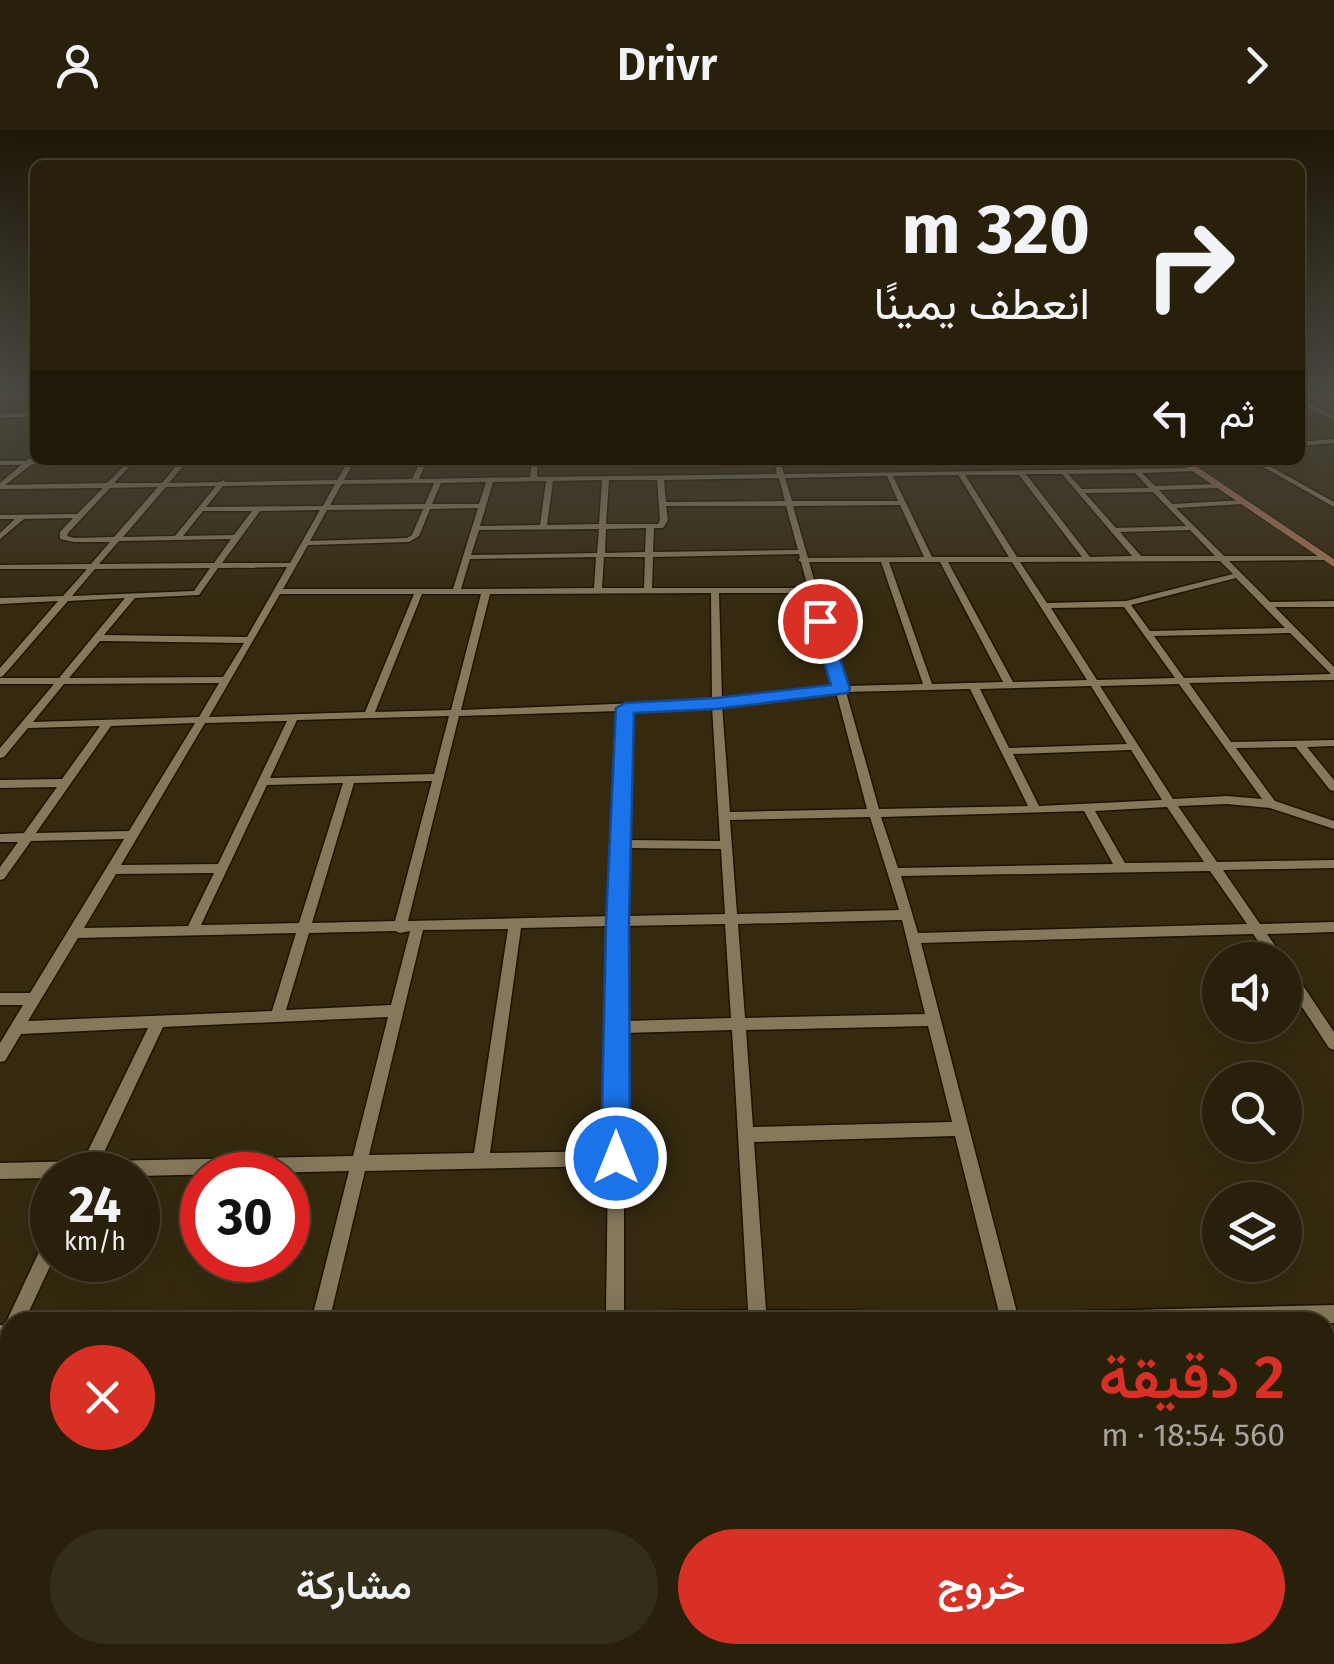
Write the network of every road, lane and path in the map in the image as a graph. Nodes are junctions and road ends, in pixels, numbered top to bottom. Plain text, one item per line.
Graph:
1 (28, 464) edge
2 (128, 465) edge
3 (180, 465) edge
4 (349, 465) edge
5 (422, 465) edge
6 (534, 465) edge
7 (639, 465) edge
8 (779, 465) edge
9 (1188, 465) edge
10 (1263, 465) edge
11 (1196, 470) junction
12 (1137, 472) junction
13 (1022, 474) junction
14 (1066, 474) junction
15 (962, 476) junction
16 (890, 477) junction
17 (606, 478) junction
18 (640, 478) junction
19 (660, 478) junction
20 (782, 478) junction
21 (550, 479) junction
22 (533, 480) junction
23 (490, 481) junction
24 (222, 482) junction
25 (339, 482) junction
26 (414, 482) junction
27 (438, 482) junction
28 (166, 483) junction
29 (110, 484) junction
30 (1219, 486) junction
31 (0, 487) edge
32 (1154, 489) junction
33 (1080, 491) junction
34 (1243, 502) junction
35 (902, 503) junction
36 (662, 504) junction
37 (789, 504) junction
38 (483, 506) junction
39 (1170, 506) junction
40 (1334, 506) edge
41 (427, 507) junction
42 (257, 508) junction
43 (324, 508) junction
44 (200, 509) junction
45 (79, 516) junction
46 (0, 517) edge
47 (22, 517) junction
48 (602, 526) junction
49 (650, 526) junction
50 (543, 527) junction
51 (476, 528) junction
52 (1191, 528) junction
53 (1114, 530) junction
54 (0, 537) edge
55 (177, 538) junction
56 (235, 538) junction
57 (116, 539) junction
58 (304, 543) junction
59 (649, 554) junction
60 (467, 556) junction
61 (600, 556) junction
62 (801, 556) junction
63 (1222, 559) junction
64 (884, 560) junction
65 (930, 560) junction
66 (944, 560) junction
67 (1016, 560) junction
68 (1090, 560) junction
69 (1139, 560) junction
70 (1329, 561) edge
71 (216, 565) junction
72 (292, 565) junction
73 (93, 566) junction
74 (0, 568) edge
75 (1237, 575) junction
76 (648, 590) junction
77 (715, 590) junction
78 (811, 590) junction
79 (598, 591) junction
80 (276, 592) junction
81 (419, 592) junction
82 (456, 592) junction
83 (486, 592) junction
84 (131, 597) junction
85 (66, 598) junction
86 (0, 601) edge
87 (1126, 604) junction
88 (1334, 604) edge
89 (1045, 606) junction
90 (1268, 606) junction
91 (1292, 630) junction
92 (1146, 634) junction
93 (97, 638) junction
94 (250, 640) junction
95 (1334, 674) edge
96 (0, 677) edge
97 (63, 680) junction
98 (223, 680) junction
99 (1179, 680) junction
100 (1093, 682) junction
101 (972, 684) junction
102 (1009, 684) junction
103 (928, 686) junction
104 (841, 689) junction
105 (716, 704) junction
106 (625, 708) junction
107 (457, 710) junction
108 (369, 715) junction
109 (293, 718) junction
110 (197, 722) junction
111 (107, 724) junction
112 (26, 725) junction
113 (1334, 743) edge
114 (1299, 744) junction
115 (1227, 745) junction
116 (1135, 748) junction
117 (1006, 752) junction
118 (0, 755) edge
119 (440, 777) junction
120 (350, 780) junction
121 (263, 782) junction
122 (65, 783) junction
123 (0, 784) edge
124 (1334, 787) edge
125 (1170, 803) junction
126 (1271, 804) junction
127 (1087, 807) junction
128 (1035, 810) junction
129 (874, 813) junction
130 (726, 816) junction
131 (1334, 825) edge
132 (132, 834) junction
133 (0, 838) edge
134 (26, 838) junction
135 (620, 844) junction
136 (727, 845) junction
137 (1334, 864) edge
138 (1215, 866) junction
139 (222, 868) junction
140 (1122, 868) junction
141 (111, 870) junction
142 (893, 872) junction
143 (0, 876) edge
144 (907, 914) junction
145 (731, 918) junction
146 (618, 922) junction
147 (515, 924) junction
148 (1334, 927) edge
149 (409, 928) junction
150 (1258, 928) junction
151 (306, 929) junction
152 (192, 931) junction
153 (72, 933) junction
154 (913, 938) junction
155 (1267, 942) edge
156 (1302, 992) edge
157 (32, 998) junction
158 (0, 1000) edge
159 (397, 1011) junction
160 (277, 1016) junction
161 (934, 1020) junction
162 (158, 1022) junction
163 (738, 1024) junction
164 (617, 1027) junction
165 (16, 1028) junction
166 (1329, 1028) edge
167 (1334, 1044) edge
168 (0, 1056) edge
169 (962, 1129) junction
170 (746, 1135) junction
171 (96, 1152) edge
172 (616, 1158) junction
173 (481, 1161) junction
174 (359, 1164) junction
175 (160, 1170) edge
176 (0, 1172) edge
177 (30, 1172) edge
178 (33, 1282) edge
179 (19, 1312) edge
180 (322, 1312) edge
181 (615, 1312) edge
182 (758, 1312) edge
183 (1008, 1312) edge

1 - 31 street
2 - 29 street
3 - 28 street
4 - 25 street
5 - 26 street
6 - 22 street
7 - 18 street
8 - 20 street
9 - 11 main road
10 - 40 street
11 - 12 street
11 - 30 main road
12 - 14 street
12 - 32 street
13 - 14 street
13 - 15 street
13 - 68 street
14 - 33 street
15 - 16 street
15 - 67 street
16 - 20 street
16 - 35 street
17 - 18 street
17 - 21 street
17 - 48 street
18 - 19 street
19 - 20 street
19 - 36 street
20 - 37 street
21 - 22 street
21 - 50 street
22 - 23 street
23 - 27 street
23 - 38 street
24 - 25 street
24 - 28 street
24 - 44 street
25 - 26 street
25 - 43 street
26 - 27 street
27 - 41 street
28 - 29 street
28 - 57 street
29 - 31 street
29 - 45 street
30 - 32 street
30 - 34 main road
32 - 33 street
32 - 39 street
33 - 53 street
34 - 39 street
34 - 70 main road
35 - 37 street
35 - 65 street
36 - 37 street
36 - 49 street
37 - 62 street
38 - 41 street
38 - 51 street
39 - 52 street
41 - 43 street
41 - 58 street
42 - 43 street
42 - 44 street
42 - 56 street
43 - 58 street
44 - 55 street
45 - 47 street
45 - 57 street
46 - 47 street
47 - 54 street
48 - 49 street
48 - 50 street
48 - 61 street
49 - 59 street
50 - 51 street
51 - 60 street
52 - 53 street
52 - 63 street
53 - 69 street
55 - 56 street
55 - 57 street
56 - 71 street
57 - 73 street
58 - 72 street
59 - 61 street
59 - 62 street
59 - 76 street
60 - 61 street
60 - 82 street
61 - 79 street
62 - 64 street
62 - 78 street
63 - 69 street
63 - 70 street
63 - 75 street
64 - 65 street
64 - 103 street
65 - 66 street
66 - 67 street
66 - 102 street
67 - 68 street
67 - 89 street
68 - 69 street
71 - 72 street
71 - 73 street
71 - 84 street
72 - 80 street
73 - 74 street
73 - 85 street
75 - 87 street
75 - 90 street
76 - 77 street
76 - 79 street
77 - 78 street
77 - 105 street
78 - 104 street
79 - 83 street
80 - 81 street
80 - 94 street
81 - 82 street
81 - 108 street
82 - 83 street
83 - 107 street
84 - 85 street
84 - 93 street
85 - 86 street
85 - 96 street
87 - 89 street
87 - 92 street
88 - 90 street
89 - 100 street
90 - 91 street
91 - 92 street
91 - 95 street
92 - 99 street
93 - 94 street
93 - 97 street
94 - 98 street
95 - 99 street
96 - 97 street
97 - 98 street
97 - 112 street
98 - 110 street
99 - 100 street
99 - 115 street
100 - 102 street
100 - 116 street
101 - 102 street
101 - 103 street
101 - 117 street
103 - 104 street
104 - 105 street
104 - 129 street
105 - 106 street
105 - 130 street
106 - 107 street
106 - 135 street
107 - 108 street
107 - 119 street
108 - 109 street
109 - 110 street
109 - 121 street
110 - 111 street
110 - 132 street
111 - 112 street
111 - 122 street
112 - 118 street
113 - 114 street
114 - 115 street
114 - 124 street
115 - 126 street
116 - 117 street
116 - 125 street
117 - 128 street
119 - 120 street
119 - 149 street
120 - 121 street
120 - 151 street
121 - 139 street
122 - 123 street
122 - 134 street
125 - 126 street
125 - 127 street
125 - 138 street
126 - 131 street
127 - 128 street
127 - 140 street
128 - 129 street
129 - 130 street
129 - 142 street
130 - 136 street
132 - 134 street
132 - 141 street
133 - 134 street
134 - 143 street
135 - 136 street
135 - 146 street
136 - 145 street
137 - 138 street
138 - 140 street
138 - 150 street
139 - 141 street
139 - 152 street
140 - 142 street
141 - 153 street
142 - 144 street
144 - 145 street
144 - 154 street
145 - 146 street
145 - 163 street
146 - 147 street
146 - 164 street
147 - 149 street
147 - 173 street
148 - 150 street
149 - 151 street
149 - 159 street
150 - 154 street
150 - 155 street
151 - 152 street
151 - 160 street
152 - 153 street
153 - 157 street
154 - 161 street
156 - 166 street
157 - 158 street
157 - 165 street
159 - 160 street
159 - 174 street
160 - 162 street
161 - 163 street
161 - 169 street
162 - 165 street
162 - 171 street
163 - 164 street
163 - 170 street
164 - 172 street
165 - 168 street
166 - 167 street
169 - 170 street
169 - 183 street
170 - 182 street
172 - 173 street
172 - 181 street
173 - 174 street
174 - 175 street
174 - 180 street
176 - 177 street
178 - 179 street

